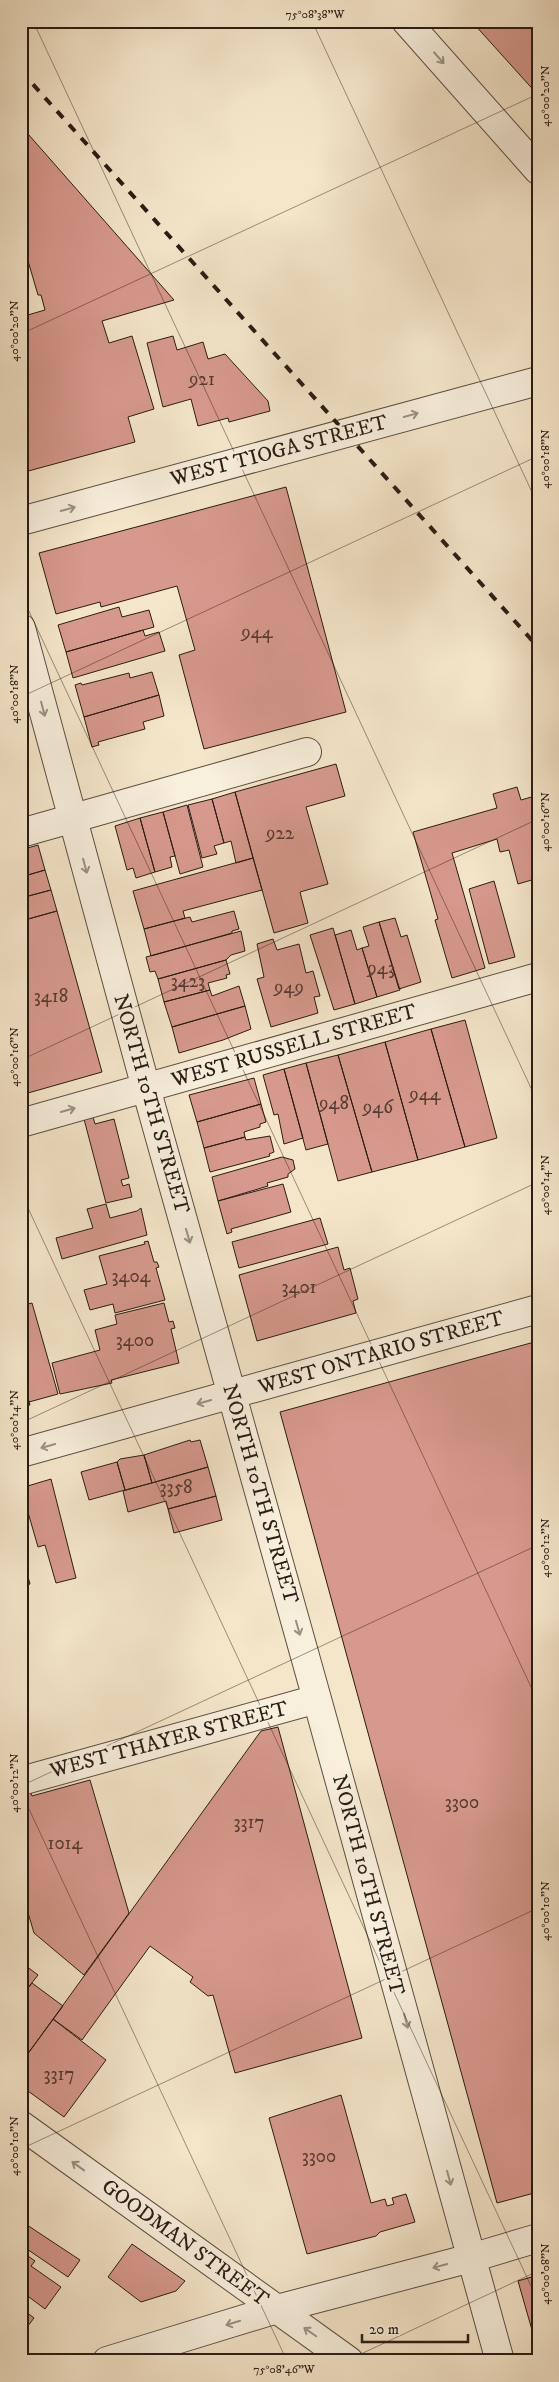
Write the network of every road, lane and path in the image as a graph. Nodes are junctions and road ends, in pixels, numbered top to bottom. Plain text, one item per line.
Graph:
1 (406, 21) edge
2 (538, 170) edge
3 (538, 381) edge
4 (21, 521) edge
5 (21, 628) edge
6 (307, 752) dead end
7 (72, 819) junction
8 (21, 832) edge
9 (538, 977) edge
10 (146, 1088) junction
11 (21, 1123) edge
12 (538, 1309) edge
13 (233, 1394) junction
14 (21, 1453) edge
15 (317, 1699) junction
16 (21, 1781) edge
17 (22, 2128) edge
18 (538, 2238) edge
19 (471, 2258) junction
20 (277, 2309) junction
21 (107, 2361) edge
22 (350, 2361) edge
23 (500, 2361) edge

1 -> 2 street
4 -> 3 street, WEST TIOGA STREET
5 -> 7 street, NORTH 10TH STREET
6 - 7 street
7 - 8 street
7 -> 10 street, NORTH 10TH STREET
9 - 10 street, WEST RUSSELL STREET
11 -> 10 street, WEST RUSSELL STREET
10 -> 13 street, NORTH 10TH STREET
12 - 13 street, WEST ONTARIO STREET
13 -> 14 street, WEST ONTARIO STREET
13 -> 15 street, NORTH 10TH STREET
15 - 16 street, WEST THAYER STREET
15 -> 19 street, NORTH 10TH STREET
20 -> 17 street, GOODMAN STREET
18 - 19 street
19 -> 20 street
19 - 23 street, NORTH 10TH STREET
20 -> 21 street
22 -> 20 street, GOODMAN STREET

